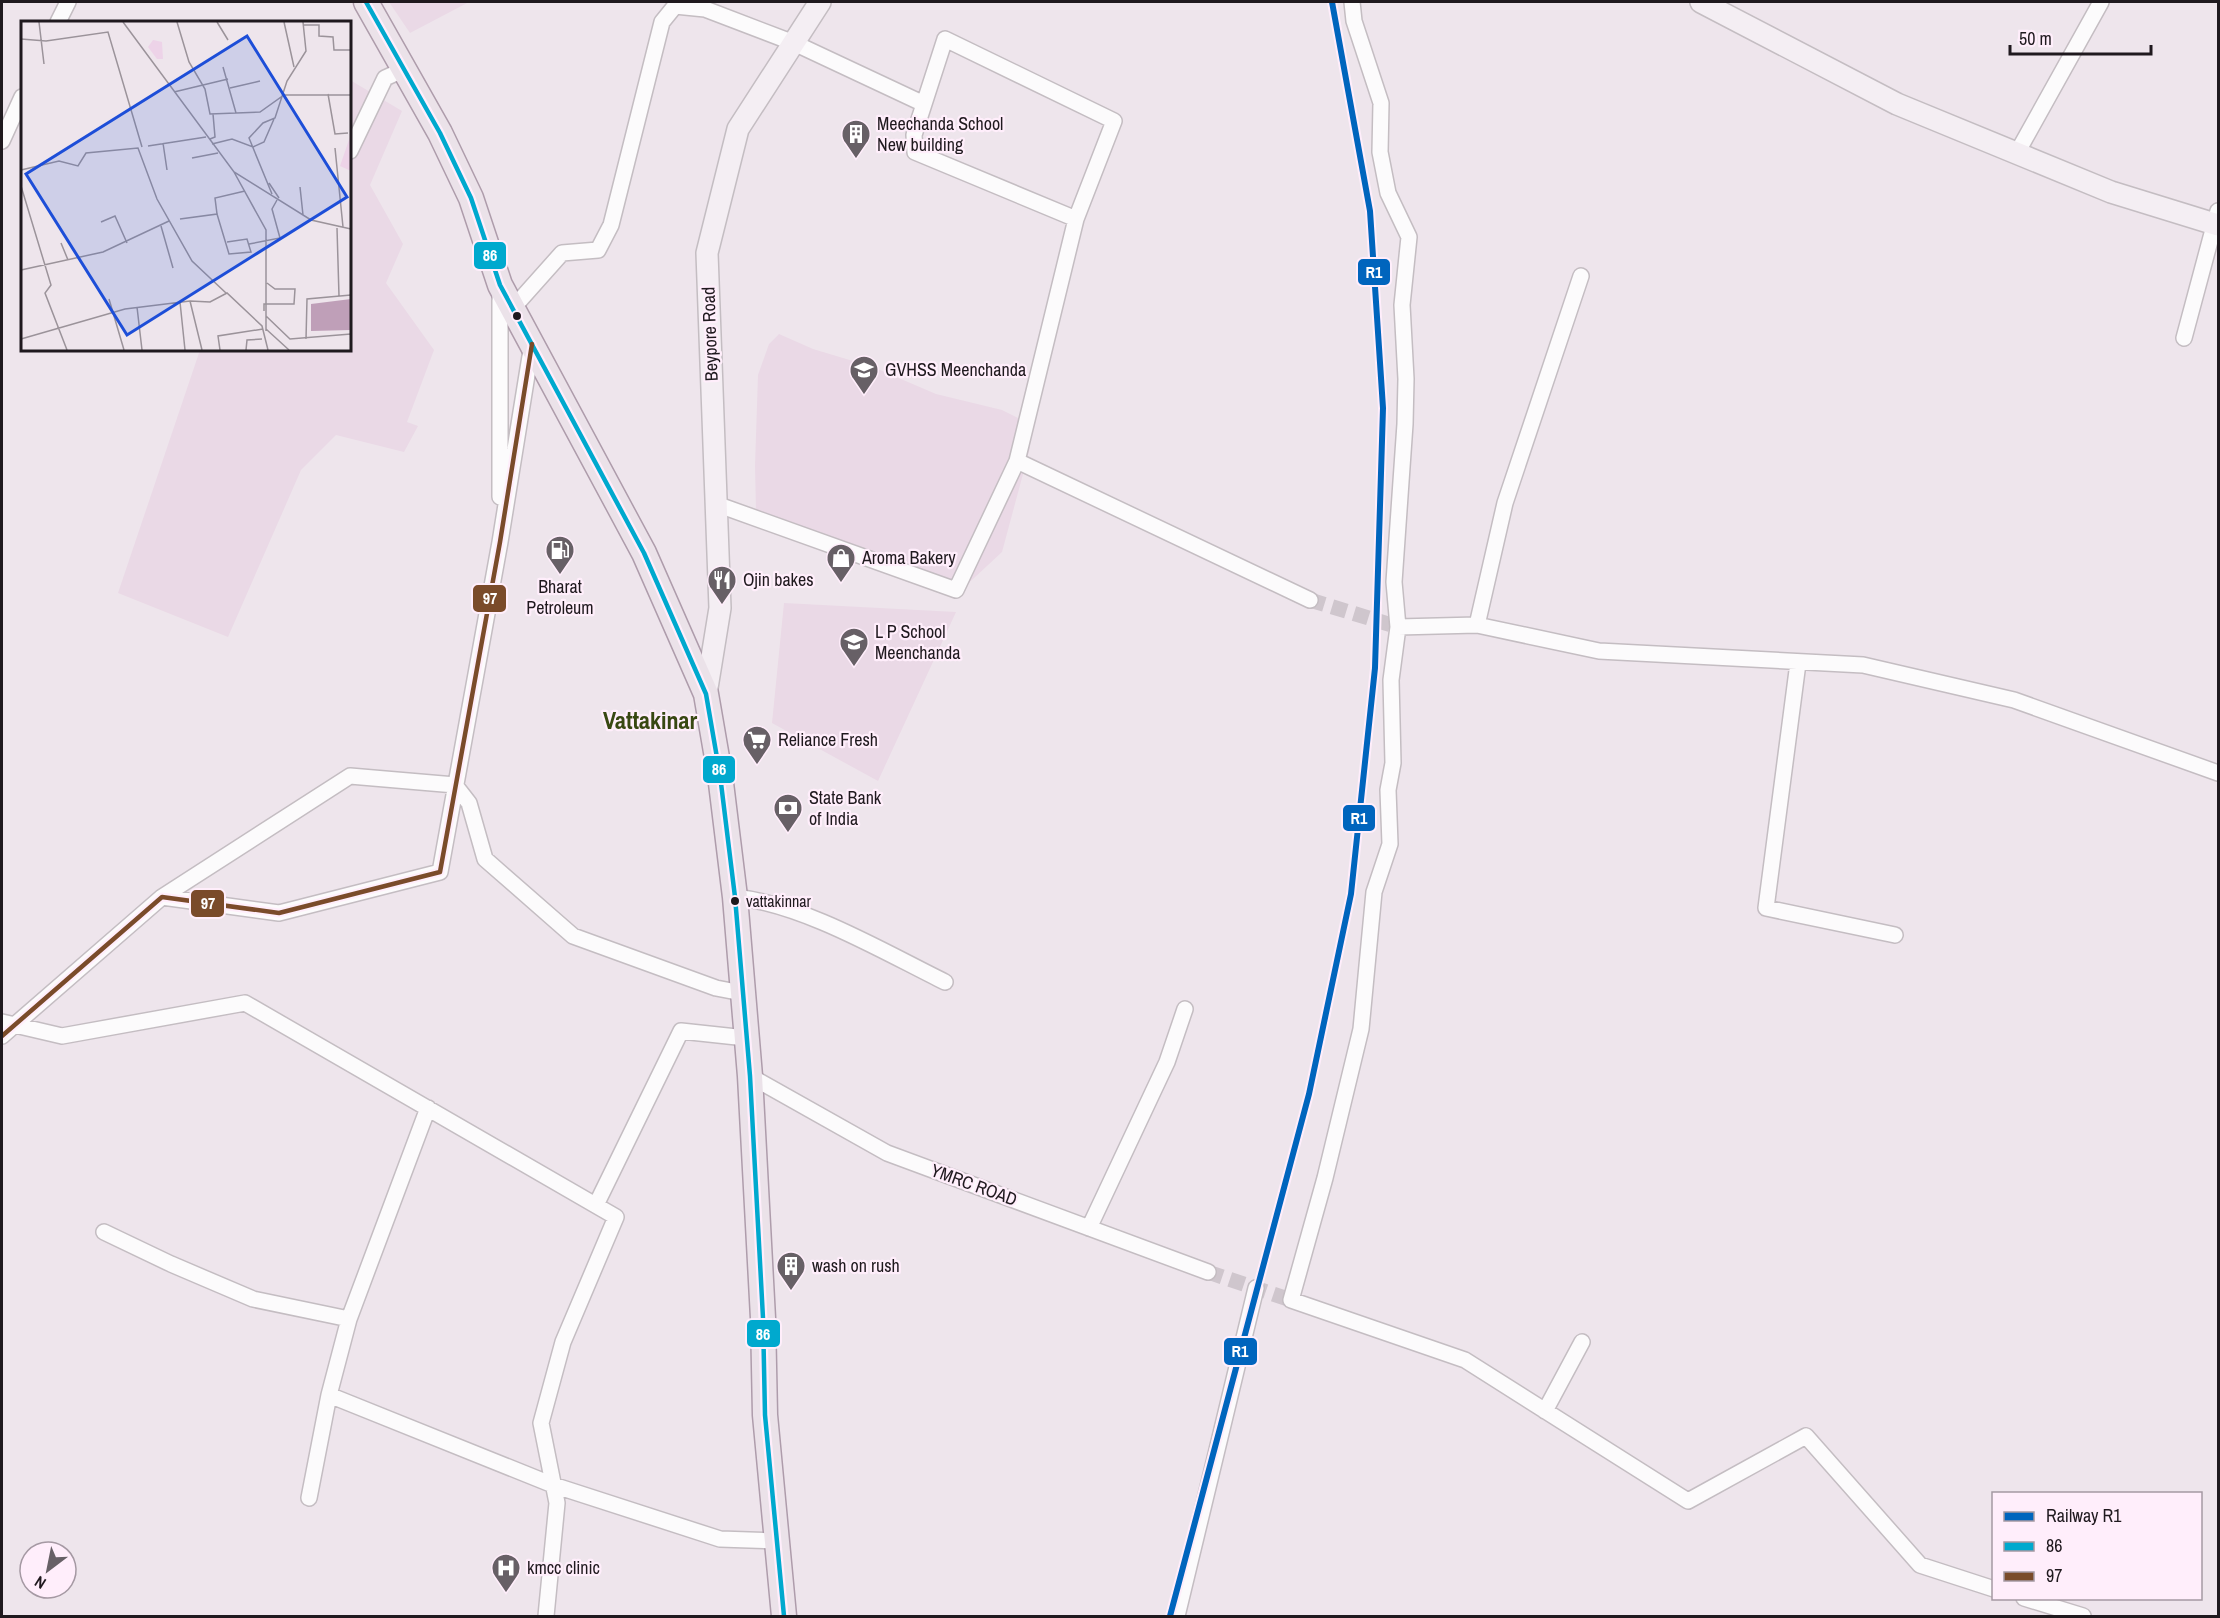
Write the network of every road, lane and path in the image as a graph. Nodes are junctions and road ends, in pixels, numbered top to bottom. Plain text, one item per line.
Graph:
1 (68, 2) edge
2 (366, 2) edge
3 (820, 2) edge
4 (1352, 2) edge
5 (1701, 2) edge
6 (2101, 2) edge
7 (58, 21) edge
8 (794, 43) junction
9 (405, 69) junction
10 (21, 99) edge
11 (924, 104) junction
12 (2, 141) edge
13 (351, 149) edge
14 (2018, 153) junction
15 (1076, 219) junction
16 (2217, 220) edge
17 (1581, 276) dead end
18 (500, 285) junction
19 (513, 308) junction
20 (2184, 338) dead end
21 (532, 344) junction
22 (1017, 461) junction
23 (716, 504) junction
24 (500, 542) junction
25 (1310, 600) tunnel mouth
26 (1477, 625) junction
27 (1398, 627) junction
28 (1798, 663) junction
29 (706, 694) junction
30 (2218, 773) edge
31 (455, 785) junction
32 (162, 897) junction
33 (735, 897) junction
34 (1895, 935) dead end
35 (945, 982) dead end
36 (742, 993) junction
37 (1185, 1009) dead end
38 (8, 1024) edge
39 (2, 1036) edge
40 (746, 1038) junction
41 (750, 1076) junction
42 (428, 1108) junction
43 (596, 1205) junction
44 (1089, 1228) junction
45 (104, 1232) dead end
46 (1208, 1272) tunnel mouth
47 (1256, 1288) dead end
48 (349, 1318) junction
49 (1582, 1342) dead end
50 (329, 1395) junction
51 (1545, 1411) junction
52 (553, 1485) junction
53 (309, 1498) dead end
54 (776, 1541) junction
55 (1992, 1588) edge
56 (2027, 1600) edge
57 (546, 1617) edge
58 (784, 1617) edge
59 (1177, 1617) edge
60 (2083, 1617) edge

1 - 7 street
2 - 9 main road
3 - 8 main road, Beypore Road
4 - 27 street
5 - 14 main road
6 - 14 street
8 - 11 street
8 - 19 street
8 - 23 main road, Beypore Road
9 - 13 street
9 - 18 main road
10 - 12 street
11 - 15 street
11 - 15 street
14 - 16 main road
15 - 22 street
16 - 20 street
17 - 26 street
18 - 19 main road
18 - 24 street
19 - 21 main road
21 - 24 street
21 - 29 main road
22 - 23 street
22 - 25 street
23 - 29 main road, Beypore Road
24 - 31 street
26 - 27 street
26 - 28 street
27 - 51 street
28 - 30 street
28 - 34 street
29 - 33 main road
31 - 32 street
31 - 32 street
31 - 36 street
32 - 38 street
33 - 35 street
33 - 36 main road
36 - 40 main road
37 - 44 street
38 - 39 street
38 - 42 street
40 - 41 main road
40 - 43 street
41 - 44 street, YMRC ROAD
41 - 54 main road
42 - 43 street
42 - 48 street
43 - 52 street
44 - 46 street, YMRC ROAD
45 - 48 street
47 - 59 street
48 - 50 street
49 - 51 street
50 - 52 street
50 - 53 street
51 - 55 street
52 - 54 street
52 - 57 street
54 - 58 main road
56 - 60 street

